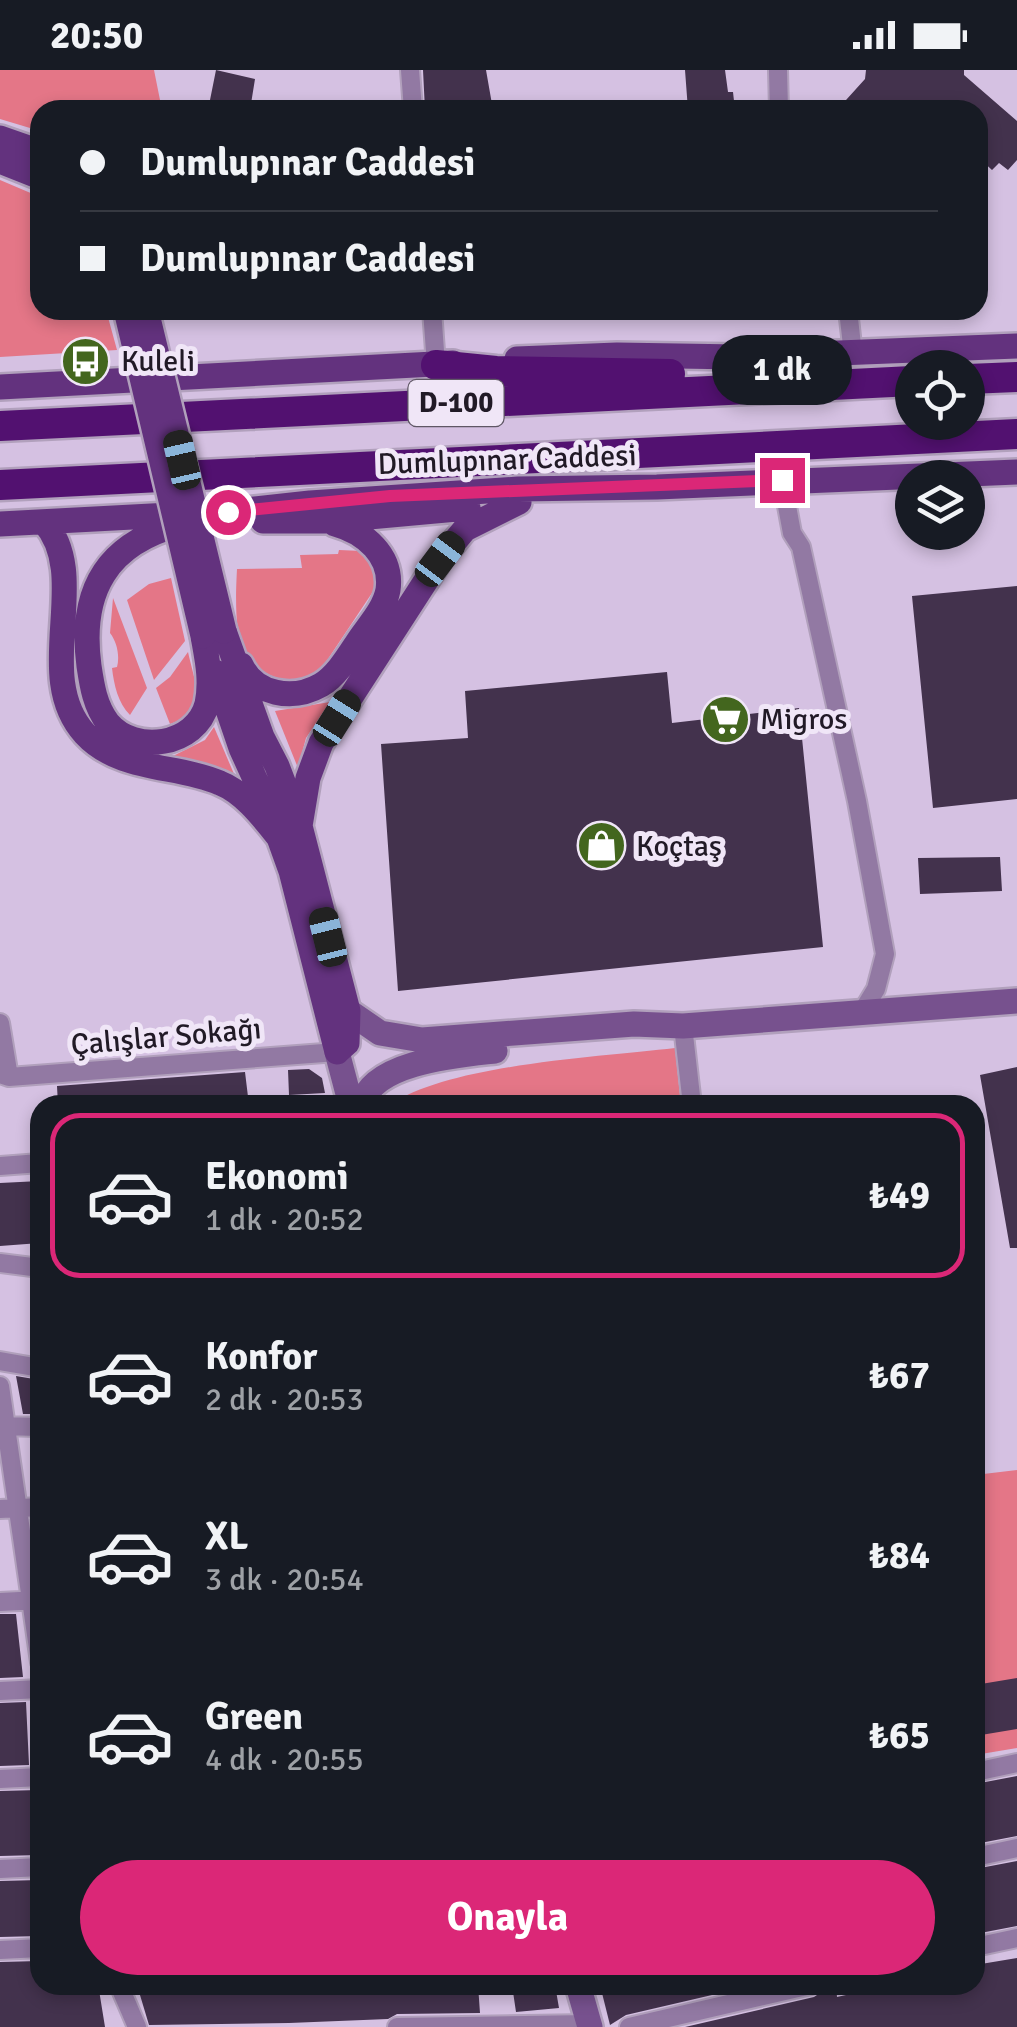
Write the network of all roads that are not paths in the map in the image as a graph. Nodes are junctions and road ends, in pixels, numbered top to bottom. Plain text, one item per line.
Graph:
1 (410, 70) edge
2 (778, 70) edge
3 (413, 100) edge
4 (779, 100) edge
5 (0, 138) edge
6 (30, 148) edge
7 (0, 161) edge
8 (30, 173) edge
9 (129, 320) edge
10 (148, 320) edge
11 (433, 320) edge
12 (849, 320) edge
13 (1017, 346) edge
14 (853, 354) junction
15 (436, 364) junction
16 (1017, 377) edge
17 (895, 378) edge
18 (985, 378) edge
19 (895, 381) edge
20 (0, 384) edge
21 (0, 426) edge
22 (1017, 434) edge
23 (1017, 472) edge
24 (206, 476) junction
25 (782, 480) junction
26 (0, 484) edge
27 (656, 487) junction
28 (0, 501) edge
29 (520, 502) junction
30 (228, 512) junction
31 (325, 521) junction
32 (44, 522) junction
33 (0, 524) edge
34 (214, 634) junction
35 (290, 833) junction
36 (1017, 1000) edge
37 (348, 1011) junction
38 (862, 1012) junction
39 (0, 1023) edge
40 (683, 1026) junction
41 (337, 1052) junction
42 (4, 1076) edge
43 (348, 1095) edge
44 (364, 1095) edge
45 (691, 1095) edge
46 (30, 1164) edge
47 (0, 1166) edge
48 (0, 1263) edge
49 (30, 1266) edge
50 (0, 1360) edge
51 (30, 1366) edge
52 (0, 1386) edge
53 (3, 1426) edge
54 (30, 1427) edge
55 (9, 1508) edge
56 (30, 1580) edge
57 (30, 1600) edge
58 (0, 1602) edge
59 (30, 1690) edge
60 (0, 1691) edge
61 (1017, 1763) edge
62 (985, 1770) edge
63 (30, 1777) edge
64 (0, 1778) edge
65 (1017, 1848) edge
66 (985, 1855) edge
67 (30, 1868) edge
68 (0, 1869) edge
69 (1017, 1938) edge
70 (985, 1945) edge
71 (30, 1948) edge
72 (0, 1950) edge
73 (123, 1995) edge
74 (581, 1995) edge
75 (768, 1995) edge
76 (590, 2026) edge
77 (138, 2027) edge
78 (396, 2027) edge
79 (629, 2027) edge

1 - 3 street
2 - 4 street
5 - 6 main road
7 - 8 main road
9 - 34 main road, bridge
10 - 34 main road, bridge
11 - 15 street
12 - 14 street
13 - 14 main road
14 - 15 main road
15 - 17 highway
15 - 20 main road
16 - 18 highway
19 - 21 highway, D-100
22 - 24 highway, D-100
23 - 25 main road, Dumlupınar Caddesi
24 - 26 highway, D-100
24 - 28 highway
25 - 27 main road, Dumlupınar Caddesi
25 - 38 street
27 - 29 main road
27 - 30 main road, Dumlupınar Caddesi
29 - 31 main road
29 - 35 main road
30 - 31 main road
30 - 32 main road, Dumlupınar Caddesi
30 - 34 main road
31 - 34 main road
32 - 33 main road, Dumlupınar Caddesi
32 - 35 main road
34 - 35 main road
35 - 37 main road
35 - 41 main road
36 - 38 main road
37 - 40 main road
37 - 41 main road
38 - 40 main road
39 - 42 street
40 - 44 main road
40 - 45 street
41 - 42 street, Çalışlar Sokağı
41 - 43 main road
46 - 47 street
48 - 49 street
50 - 51 street
52 - 53 street
53 - 54 street
53 - 55 street
55 - 56 street
57 - 58 street
59 - 60 street
61 - 62 street
63 - 64 street
65 - 66 street
67 - 68 street
69 - 70 street
71 - 72 street
73 - 77 street
74 - 76 main road
75 - 79 street
76 - 78 street

